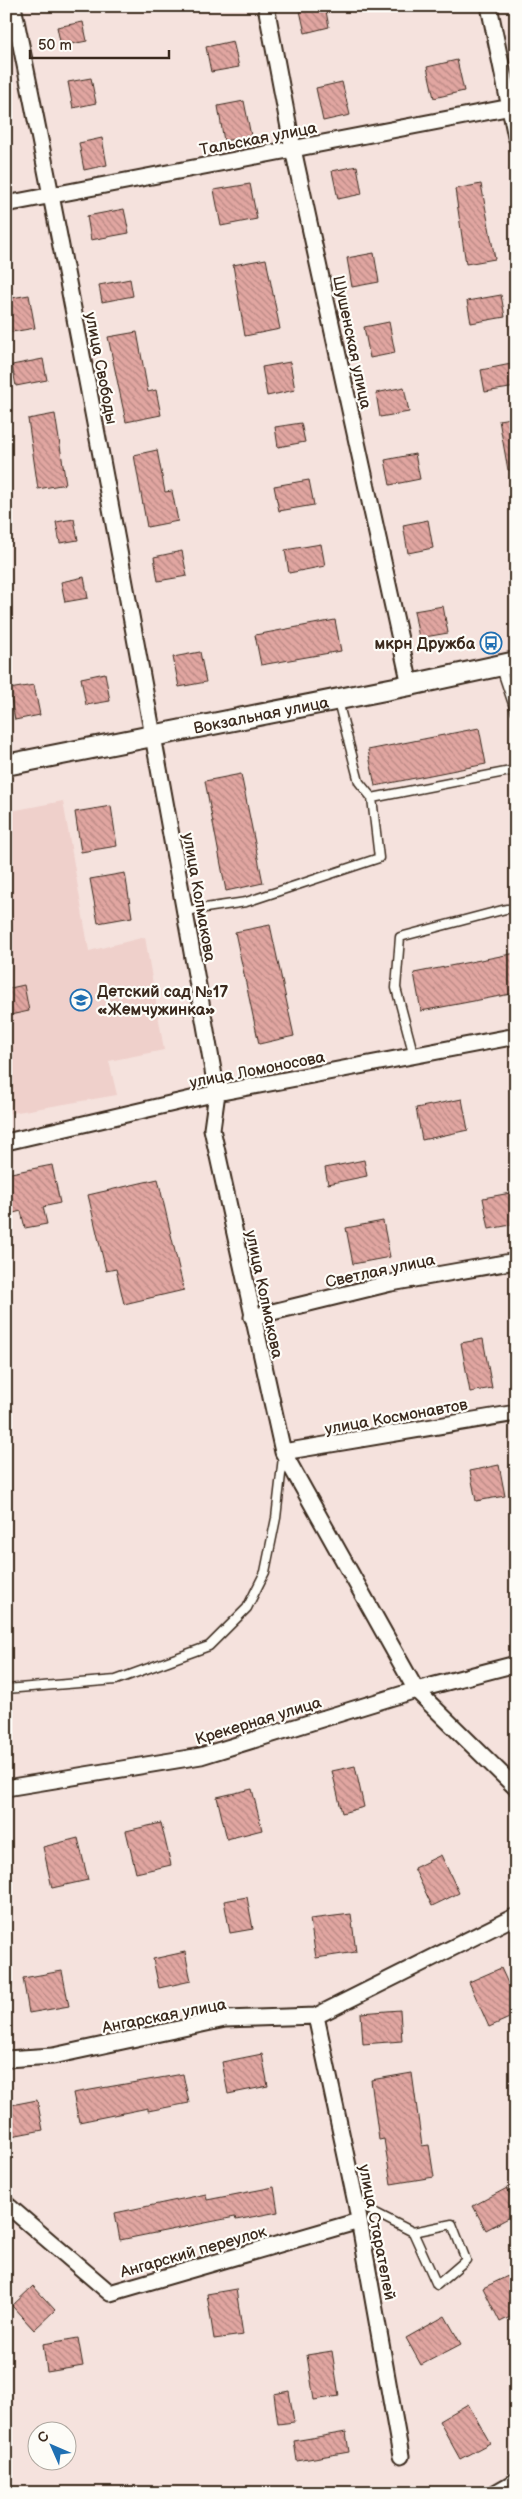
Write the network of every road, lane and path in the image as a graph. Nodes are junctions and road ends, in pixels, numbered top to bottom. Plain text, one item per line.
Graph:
1 (13, 6) edge
2 (266, 6) edge
3 (489, 6) edge
4 (513, 106) edge
5 (516, 137) edge
6 (293, 149) junction
7 (52, 195) junction
8 (6, 204) edge
9 (508, 663) edge
10 (410, 685) junction
11 (338, 700) junction
12 (516, 713) edge
13 (154, 736) junction
14 (6, 765) edge
15 (516, 770) edge
16 (372, 798) junction
17 (516, 909) edge
18 (185, 911) junction
19 (516, 1036) edge
20 (414, 1056) junction
21 (218, 1093) junction
22 (6, 1142) edge
23 (516, 1261) edge
24 (252, 1317) junction
25 (516, 1413) edge
26 (283, 1452) junction
27 (516, 1664) edge
28 (6, 1689) edge
29 (416, 1690) junction
30 (6, 1788) edge
31 (516, 1788) edge
32 (516, 1916) edge
33 (316, 2016) junction
34 (6, 2059) edge
35 (356, 2203) junction
36 (6, 2204) edge
37 (359, 2221) junction
38 (413, 2232) junction
39 (402, 2456) dead end
40 (516, 2481) edge
41 (495, 2493) edge

1 - 7 street, улица Свободы
2 - 6 street, Шушенская улица
3 - 4 street
4 - 5 street
4 - 6 street, Тальская улица
6 - 7 street, Тальская улица
6 - 10 street, Шушенская улица
7 - 8 street, Тальская улица
7 - 13 street, улица Свободы
9 - 10 street, Вокзальная улица
9 - 12 lane
10 - 11 street, Вокзальная улица
11 - 13 street, Вокзальная улица
11 - 16 lane
13 - 14 street, Вокзальная улица
13 - 18 street, улица Колмакова
15 - 16 lane
16 - 18 lane
17 - 20 lane
18 - 21 street, улица Колмакова
19 - 20 street, улица Ломоносова
20 - 21 street, улица Ломоносова
21 - 22 street, улица Ломоносова
21 - 24 street, улица Колмакова
23 - 24 street, Светлая улица
24 - 26 street, улица Колмакова
25 - 26 street, улица Космонавтов
26 - 28 lane
26 - 29 street, улица Колмакова
27 - 29 street, Крекерная улица
29 - 30 street, Крекерная улица
29 - 31 street, улица Колмакова
32 - 33 street, Ангарская улица
33 - 34 street, Ангарская улица
33 - 35 street, улица Старателей
35 - 37 street, улица Старателей
35 - 38 lane
36 - 37 street, Ангарский переулок
37 - 39 street, улица Старателей
38 - 38 lane
40 - 41 street

